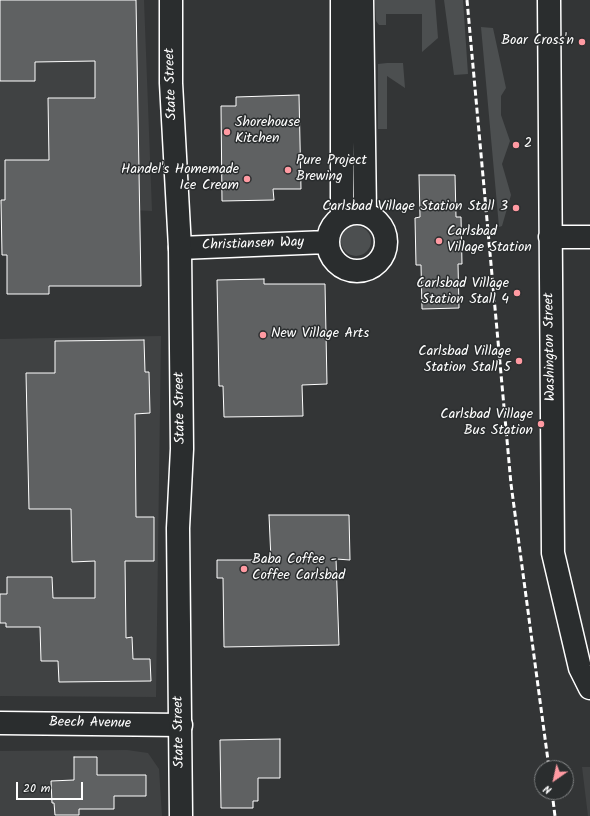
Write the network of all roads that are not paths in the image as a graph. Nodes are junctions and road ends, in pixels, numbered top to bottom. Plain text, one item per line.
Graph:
1 (170, 0) edge
2 (342, 0) edge
3 (362, 0) edge
4 (549, 0) edge
5 (365, 213) junction
6 (342, 216) junction
7 (550, 237) junction
8 (590, 237) edge
9 (327, 242) junction
10 (180, 248) junction
11 (590, 688) edge
12 (0, 723) edge
13 (180, 725) junction
14 (181, 816) edge

1 - 10 street, State Street
2 - 6 street
3 - 5 street
4 - 7 street, Washington Street
5 - 6 street
5 - 9 street
6 - 9 street
7 - 8 street
7 - 11 street, Washington Street
9 - 10 street, Christiansen Way
10 - 13 street, State Street
12 - 13 street, Beech Avenue
13 - 14 street, State Street

